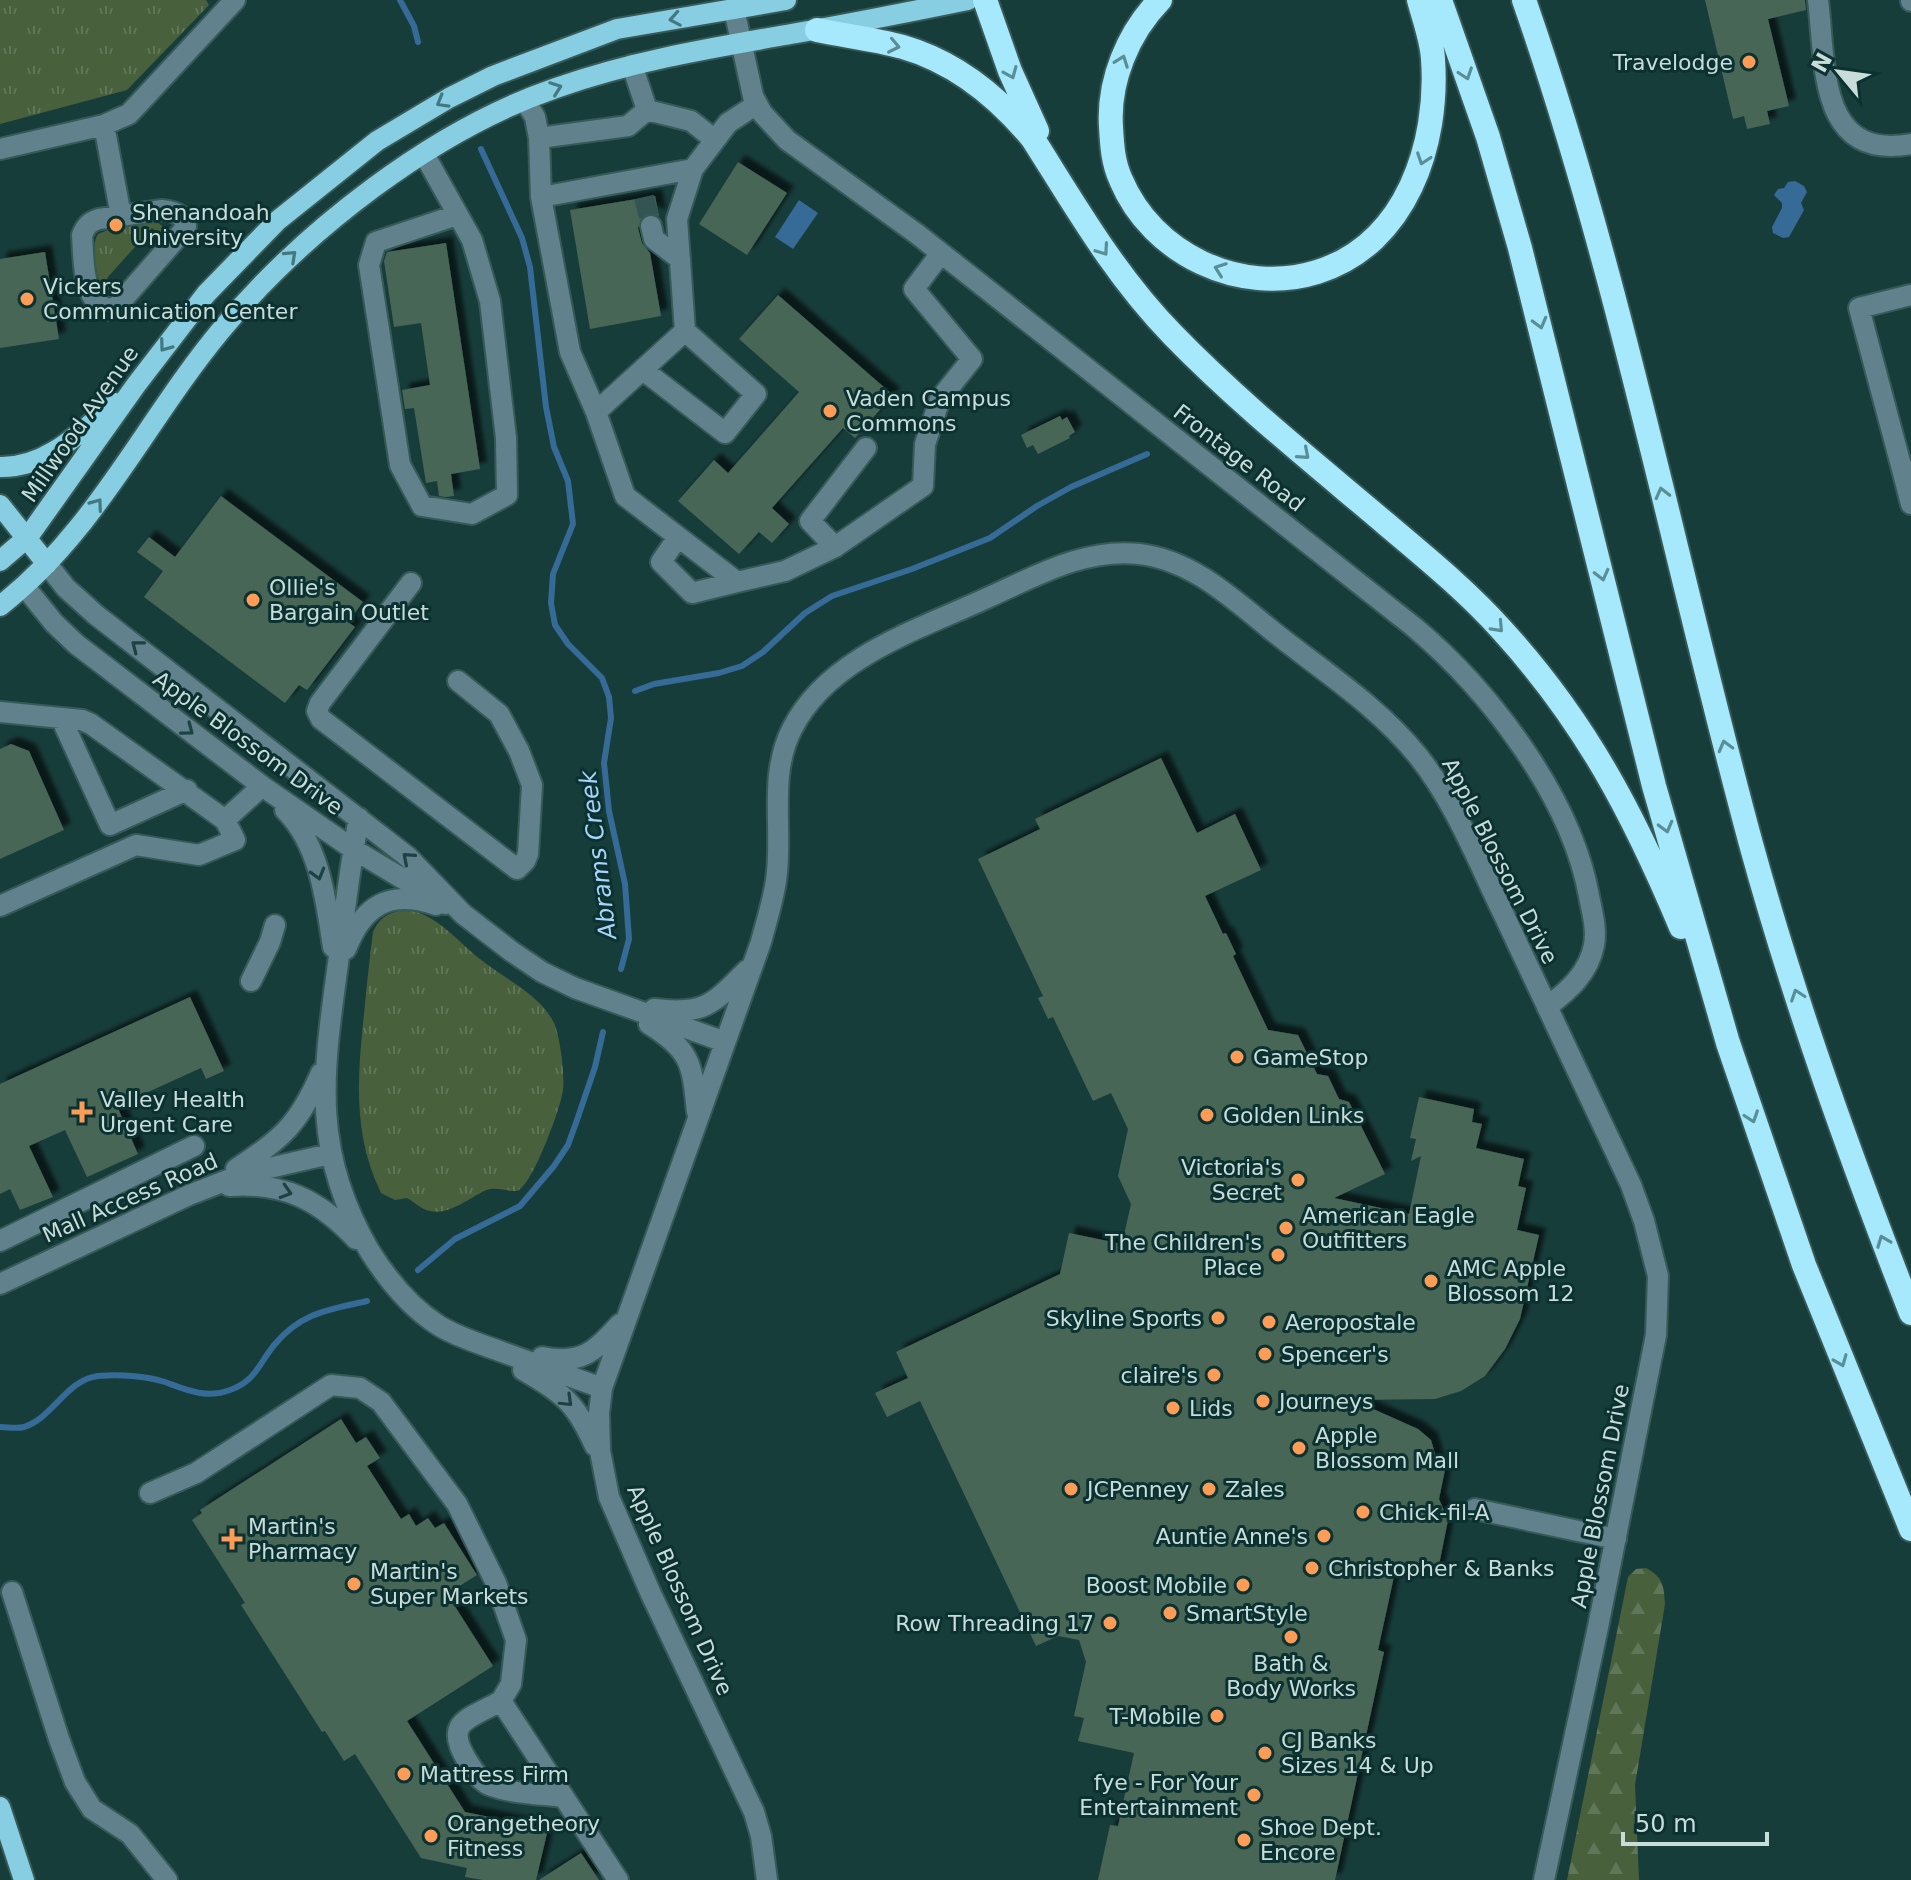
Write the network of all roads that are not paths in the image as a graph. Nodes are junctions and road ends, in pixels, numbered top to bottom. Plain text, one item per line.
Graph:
1 (235, 0) edge
2 (786, 0) edge
3 (968, 0) edge
4 (985, 0) edge
5 (1160, 0) edge
6 (1419, 0) edge
7 (1440, 0) edge
8 (1524, 0) edge
9 (1818, 0) edge
10 (734, 9) junction
11 (817, 30) junction
12 (742, 43) junction
13 (632, 65) junction
14 (525, 101) junction
15 (757, 104) junction
16 (647, 110) junction
17 (104, 125) junction
18 (539, 138) junction
19 (715, 140) junction
20 (1911, 144) edge
21 (0, 149) edge
22 (424, 154) junction
23 (693, 169) junction
24 (1061, 184) junction
25 (541, 197) junction
26 (457, 215) junction
27 (121, 216) junction
28 (651, 226) tunnel mouth
29 (941, 253) junction
30 (680, 259) junction
31 (1911, 295) edge
32 (685, 331) junction
33 (643, 370) junction
34 (136, 385) junction
35 (596, 412) junction
36 (866, 448) dead end
37 (0, 467) edge
38 (1907, 472) edge
39 (1911, 504) edge
40 (0, 505) edge
41 (28, 537) junction
42 (678, 537) junction
43 (835, 547) junction
44 (2, 557) edge
45 (47, 564) junction
46 (737, 582) junction
47 (411, 583) dead end
48 (25, 587) junction
49 (0, 606) edge
50 (458, 681) dead end
51 (0, 712) edge
52 (61, 718) junction
53 (262, 786) junction
54 (187, 790) junction
55 (359, 818) junction
56 (225, 820) junction
57 (353, 849) junction
58 (0, 906) edge
59 (463, 914) junction
60 (275, 925) dead end
61 (752, 965) junction
62 (337, 971) junction
63 (251, 981) dead end
64 (618, 1005) junction
65 (1547, 1007) junction
66 (725, 1042) junction
67 (1728, 1043) junction
68 (326, 1061) junction
69 (698, 1116) junction
70 (194, 1146) dead end
71 (330, 1154) junction
72 (209, 1187) junction
73 (0, 1241) edge
74 (375, 1259) junction
75 (0, 1284) edge
76 (1911, 1313) edge
77 (626, 1318) junction
78 (479, 1343) junction
79 (602, 1388) junction
80 (601, 1462) junction
81 (150, 1493) dead end
82 (1475, 1509) dead end
83 (1911, 1529) edge
84 (1616, 1539) junction
85 (12, 1592) dead end
86 (501, 1701) junction
87 (564, 1797) junction
88 (0, 1807) edge
89 (24, 1880) edge
90 (167, 1880) edge
91 (618, 1880) edge
92 (767, 1880) edge
93 (1544, 1880) edge

1 - 17 street
2 - 10 main road, Millwood Avenue
3 - 11 main road
4 -> 24 highway
6 -> 5 highway
7 -> 67 highway
76 -> 8 highway
9 - 20 street
10 - 12 street, Frontage Road
10 -> 34 main road, Millwood Avenue
11 - 12 main road
11 -> 24 highway
12 - 13 main road
12 - 15 street, Frontage Road
14 -> 13 main road
13 - 16 street
14 - 18 street
14 - 22 main road
15 - 19 street
15 - 29 street, Frontage Road
16 - 18 street
16 - 19 street
17 - 21 street
17 - 27 street
18 - 25 street
19 - 23 street
22 - 26 street
45 -> 22 main road
23 - 25 street
23 - 30 street
24 -> 67 highway
25 - 35 street
26 - 26 street
27 - 27 street
28 - 30 street
29 - 43 street
29 - 65 street, Frontage Road
30 - 32 street
31 - 38 street
32 - 33 street
32 - 33 street
33 - 35 street
34 - 37 main road
34 - 41 main road, Millwood Avenue
35 - 42 street
36 - 43 street
38 - 39 street
40 - 41 main road, Millwood Avenue
41 - 44 main road, Millwood Avenue
41 - 45 main road, Millwood Avenue
42 - 46 street
42 - 46 street
43 - 46 street
44 - 48 main road, Millwood Avenue
45 - 48 main road
55 -> 45 street, Apple Blossom Drive
47 - 50 street
48 - 49 main road
48 -> 53 street, Apple Blossom Drive
51 - 52 street
52 - 54 street
52 - 54 street
53 - 56 street
53 - 57 street, Apple Blossom Drive
53 -> 62 street
54 - 56 street
55 - 57 street
59 -> 55 street, Apple Blossom Drive
56 - 58 street
57 - 59 street, Apple Blossom Drive
57 - 62 street
59 - 62 street
59 - 64 street, Apple Blossom Drive
60 - 63 street
61 - 64 street
61 - 65 street, Apple Blossom Drive
61 - 66 street, Apple Blossom Drive
62 - 68 street
64 - 66 street, Apple Blossom Drive
64 - 69 street
65 - 84 street, Apple Blossom Drive
66 - 69 street, Apple Blossom Drive
67 -> 83 highway
68 - 71 street
68 - 72 street
69 - 77 street, Apple Blossom Drive
70 - 73 street
71 - 72 street, Mall Access Road
71 - 74 street
72 -> 74 street
72 - 75 street, Mall Access Road
74 - 78 street
77 - 78 street
77 - 79 street, Apple Blossom Drive
78 - 79 street
78 -> 80 street
79 - 80 street, Apple Blossom Drive
80 - 92 street, Apple Blossom Drive
81 - 86 street
82 - 84 street
84 - 93 street, Apple Blossom Drive
85 - 90 street
86 - 87 street
86 - 87 street
87 - 91 street
88 - 89 main road

